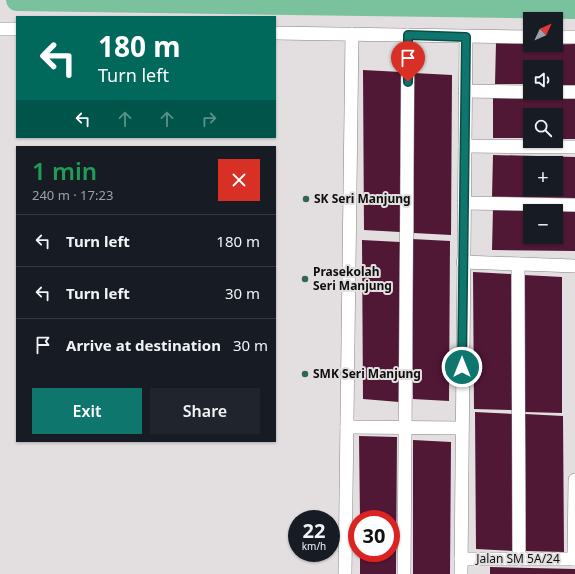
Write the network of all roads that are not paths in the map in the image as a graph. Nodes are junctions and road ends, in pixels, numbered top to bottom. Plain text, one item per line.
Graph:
1 (0, 29) edge
2 (16, 29) edge
3 (276, 33) edge
4 (352, 34) junction
5 (408, 35) junction
6 (466, 37) junction
7 (523, 37) edge
8 (563, 37) edge
9 (575, 37) edge
10 (465, 91) junction
11 (523, 92) edge
12 (563, 92) edge
13 (575, 92) edge
14 (465, 146) junction
15 (575, 147) edge
16 (464, 203) junction
17 (575, 205) edge
18 (463, 262) junction
19 (518, 264) junction
20 (575, 266) edge
21 (347, 427) junction
22 (406, 427) junction
23 (462, 428) junction
24 (575, 480) edge
25 (461, 558) junction
26 (519, 559) junction
27 (574, 559) edge
28 (345, 574) edge
29 (404, 574) edge
30 (461, 574) edge

1 - 2 street
3 - 4 street
4 - 5 street
4 - 21 street
5 - 6 street
5 - 22 street
6 - 7 street
6 - 10 street
8 - 9 street
10 - 11 street
10 - 14 street
12 - 13 street
14 - 15 street
14 - 16 street
16 - 17 street
16 - 18 street
18 - 19 street
18 - 23 street
19 - 20 street
19 - 26 street
21 - 22 street
21 - 28 street
22 - 23 street
22 - 29 street
23 - 25 street
24 - 27 street
25 - 26 street, Jalan SM 5A/24
25 - 30 street
26 - 27 street, Jalan SM 5A/24

